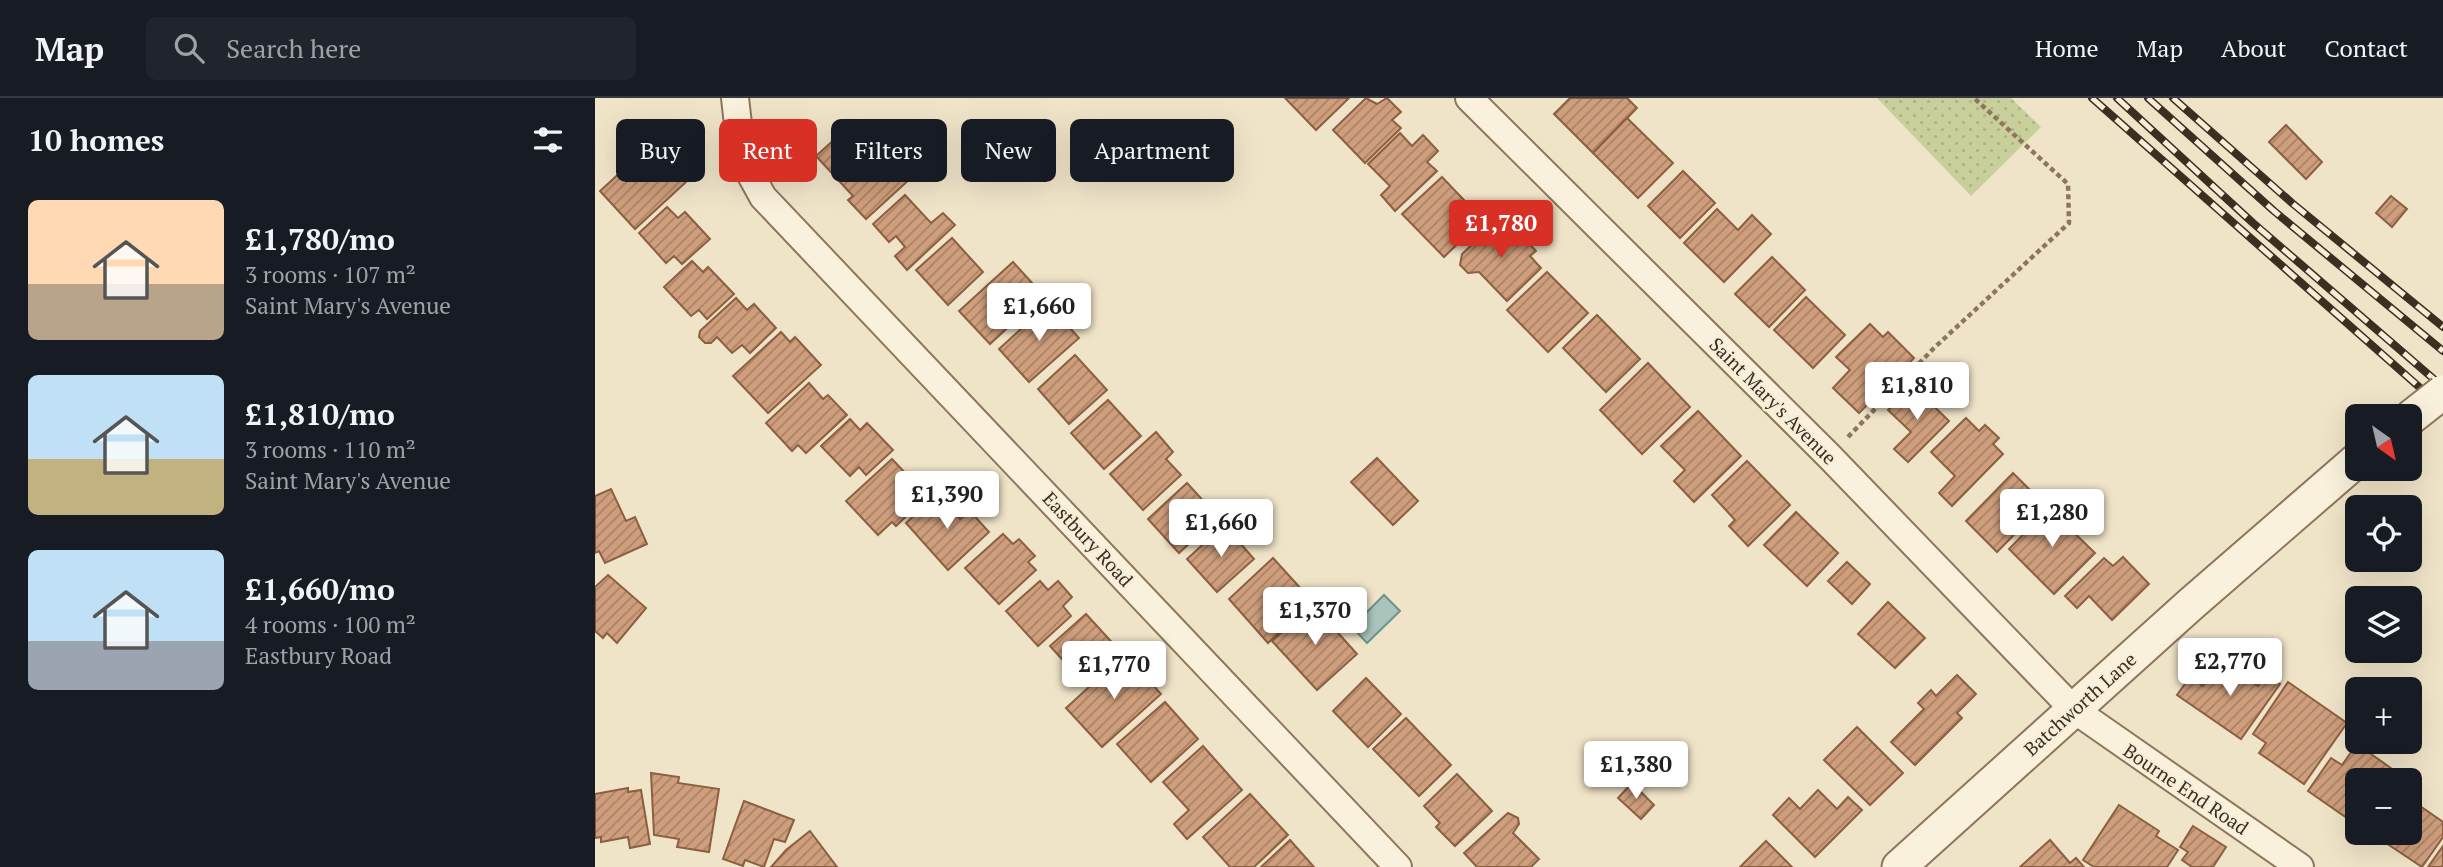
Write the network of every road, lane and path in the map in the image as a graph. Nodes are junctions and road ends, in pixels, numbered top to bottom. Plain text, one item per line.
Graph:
1 (735, 98) edge
2 (1469, 98) edge
3 (1974, 98) edge
4 (2443, 392) edge
5 (2422, 409) edge
6 (1829, 456) junction
7 (2345, 471) edge
8 (2073, 709) junction
9 (1398, 867) edge
10 (1899, 867) edge
11 (2300, 867) edge

1 - 9 street, Eastbury Road
2 - 6 street, Saint Mary's Avenue
3 - 6 path
4 - 5 street, bridge
6 - 8 street, Saint Mary's Avenue
7 - 8 street, Batchworth Lane
8 - 10 street, Batchworth Lane
8 - 11 street, Bourne End Road

